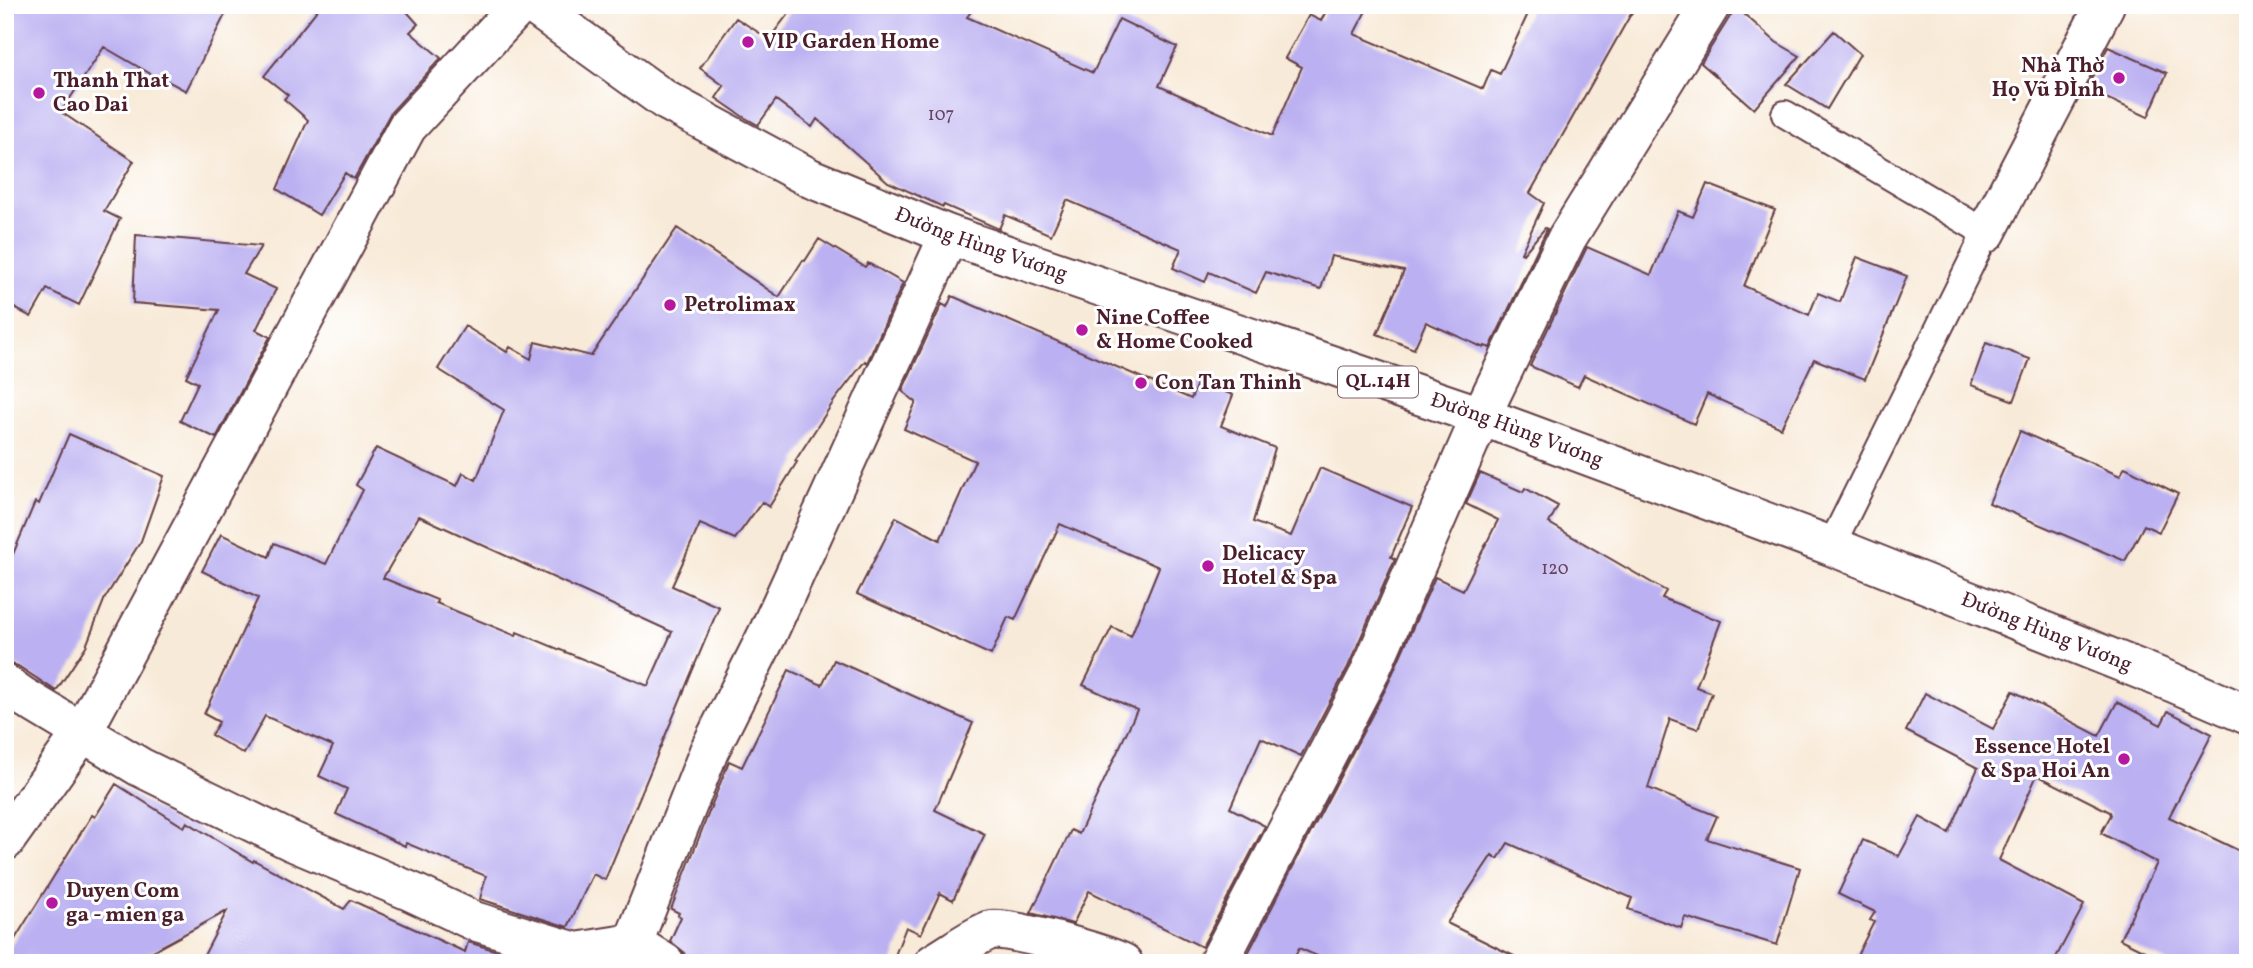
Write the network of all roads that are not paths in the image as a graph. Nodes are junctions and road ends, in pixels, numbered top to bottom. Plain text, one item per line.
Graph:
1 (520, 5) edge
2 (533, 5) edge
3 (1711, 5) edge
4 (2105, 5) edge
5 (1785, 114) dead end
6 (1986, 233) junction
7 (949, 234) junction
8 (1481, 416) junction
9 (1831, 546) junction
10 (5, 684) edge
11 (2248, 715) edge
12 (82, 733) junction
13 (5, 841) edge
14 (633, 943) junction
15 (665, 963) edge
16 (934, 963) edge
17 (1123, 963) edge
18 (1219, 963) edge

1 - 12 street
2 - 7 street, Đường Hùng Vương / QL.14H
3 - 8 street
4 - 6 street
5 - 6 lane
6 - 9 lane
7 - 8 street, Đường Hùng Vương / QL.14H
7 - 14 street
8 - 9 street, Đường Hùng Vương / QL.14H
8 - 18 street
9 - 11 street, Đường Hùng Vương / QL.14H
10 - 12 street
12 - 13 street
12 - 14 street
14 - 15 street
16 - 17 street

